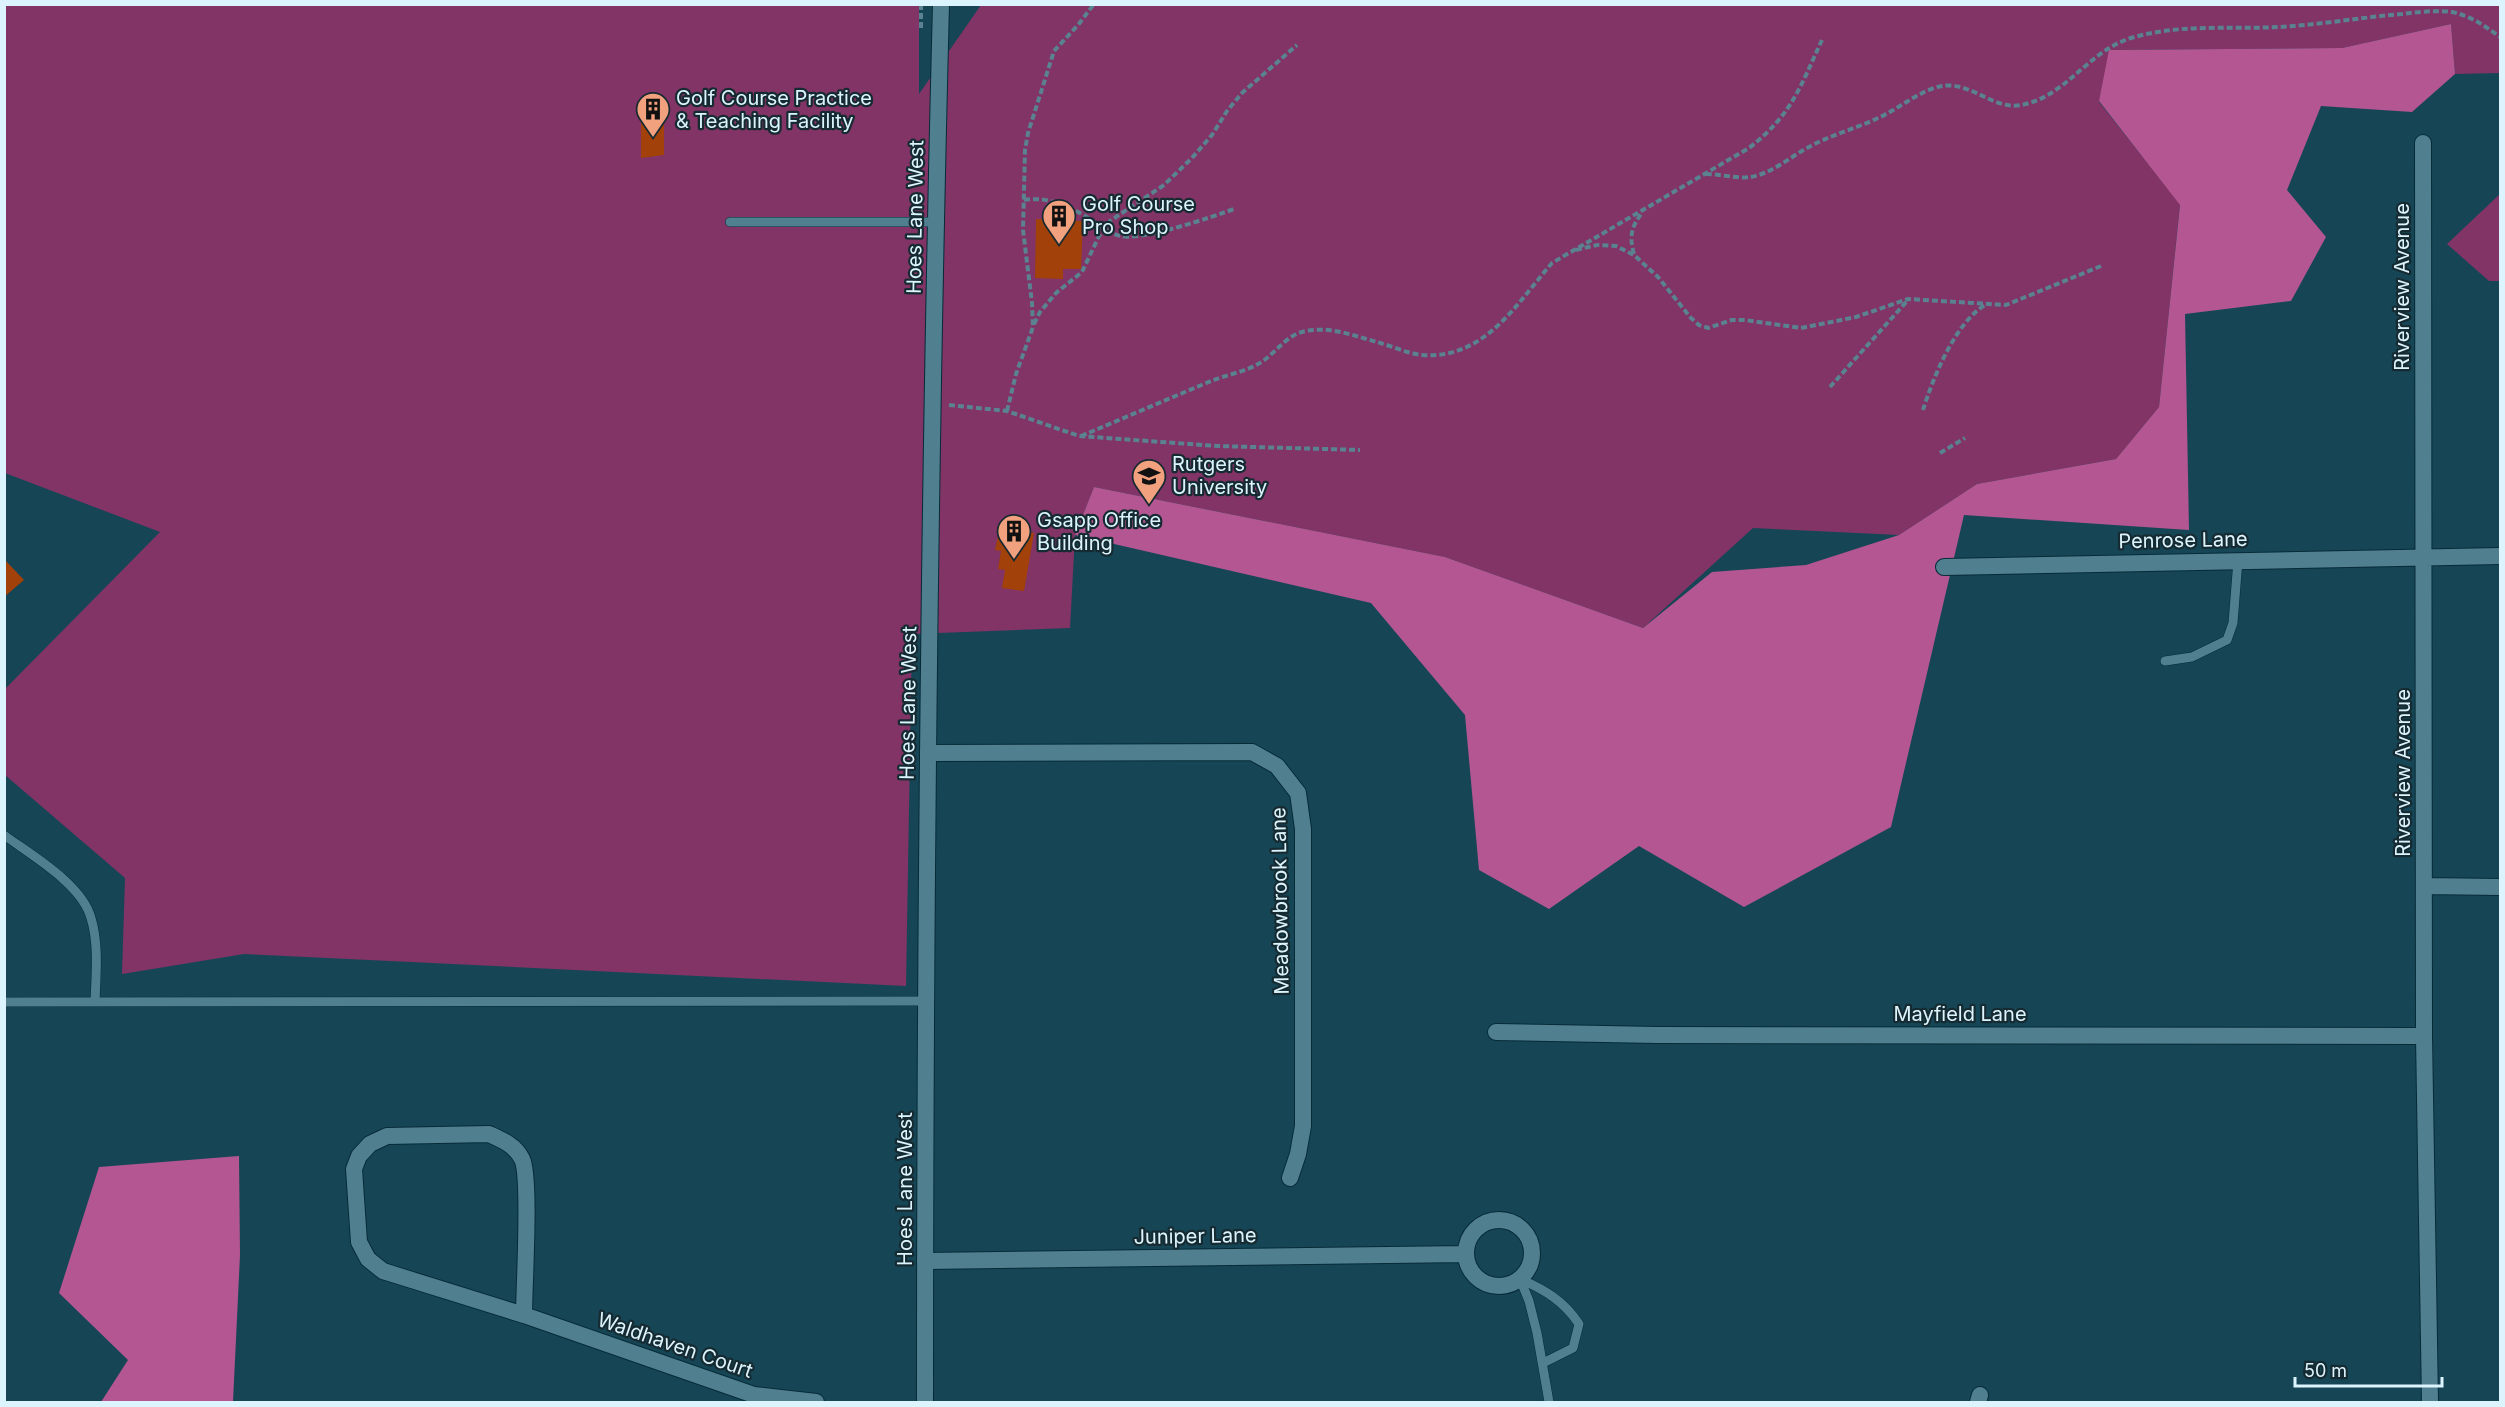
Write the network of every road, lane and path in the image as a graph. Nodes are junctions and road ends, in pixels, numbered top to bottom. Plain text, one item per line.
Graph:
1 (941, 4) edge
2 (1094, 4) edge
3 (2500, 37) edge
4 (1822, 40) dead end
5 (1297, 45) dead end
6 (2423, 143) dead end
7 (1705, 174) junction
8 (1024, 200) junction
9 (1234, 209) dead end
10 (1644, 210) junction
11 (730, 222) dead end
12 (935, 222) junction
13 (1104, 228) junction
14 (1572, 251) junction
15 (1634, 255) junction
16 (2101, 266) dead end
17 (1908, 299) junction
18 (1986, 305) junction
19 (1033, 327) junction
20 (1830, 387) dead end
21 (933, 404) junction
22 (1923, 410) dead end
23 (1007, 411) junction
24 (1081, 436) junction
25 (1965, 438) dead end
26 (1360, 450) dead end
27 (1940, 453) dead end
28 (2423, 556) junction
29 (2500, 556) edge
30 (2238, 560) junction
31 (1944, 567) dead end
32 (2165, 661) dead end
33 (928, 753) junction
34 (4, 835) edge
35 (2425, 886) junction
36 (2500, 887) edge
37 (926, 1000) junction
38 (4, 1002) edge
39 (96, 1002) junction
40 (1496, 1032) dead end
41 (2424, 1036) junction
42 (1290, 1178) dead end
43 (1466, 1254) junction
44 (925, 1261) junction
45 (1520, 1279) junction
46 (524, 1315) junction
47 (1543, 1363) junction
48 (816, 1402) edge
49 (925, 1402) edge
50 (1549, 1402) edge
51 (2430, 1402) edge

1 - 12 street, Hoes Lane West
2 - 8 path
3 - 7 path
4 - 7 path
5 - 13 path
6 - 28 street, Riverview Avenue
7 - 10 path
8 - 13 path
8 - 19 path
9 - 13 path
10 - 14 path
10 - 15 path
11 - 12 lane
12 - 21 street, Hoes Lane West
13 - 19 path
14 - 15 path
14 - 24 path
15 - 17 path
16 - 18 path
17 - 18 path
17 - 20 path
18 - 22 path
19 - 23 path
21 - 23 path
21 - 33 street, Hoes Lane West
23 - 24 path
24 - 26 path
25 - 27 path
28 - 29 street, Penrose Lane
28 - 30 street, Penrose Lane
28 - 35 street, Riverview Avenue
30 - 31 street, Penrose Lane
30 - 32 lane
33 - 37 street, Hoes Lane West
33 - 42 street, Meadowbrook Lane
34 - 39 lane
35 - 36 street
35 - 41 street, Riverview Avenue
37 - 39 lane
37 - 44 street, Hoes Lane West
38 - 39 lane
40 - 41 street, Mayfield Lane
41 - 51 street, Riverview Avenue
43 - 44 street, Juniper Lane
43 - 45 street
43 - 45 street
44 - 49 street, Hoes Lane West
45 - 47 lane
45 - 47 lane
46 - 46 street, Waldhaven Court
46 - 48 street, Waldhaven Court
47 - 50 lane

